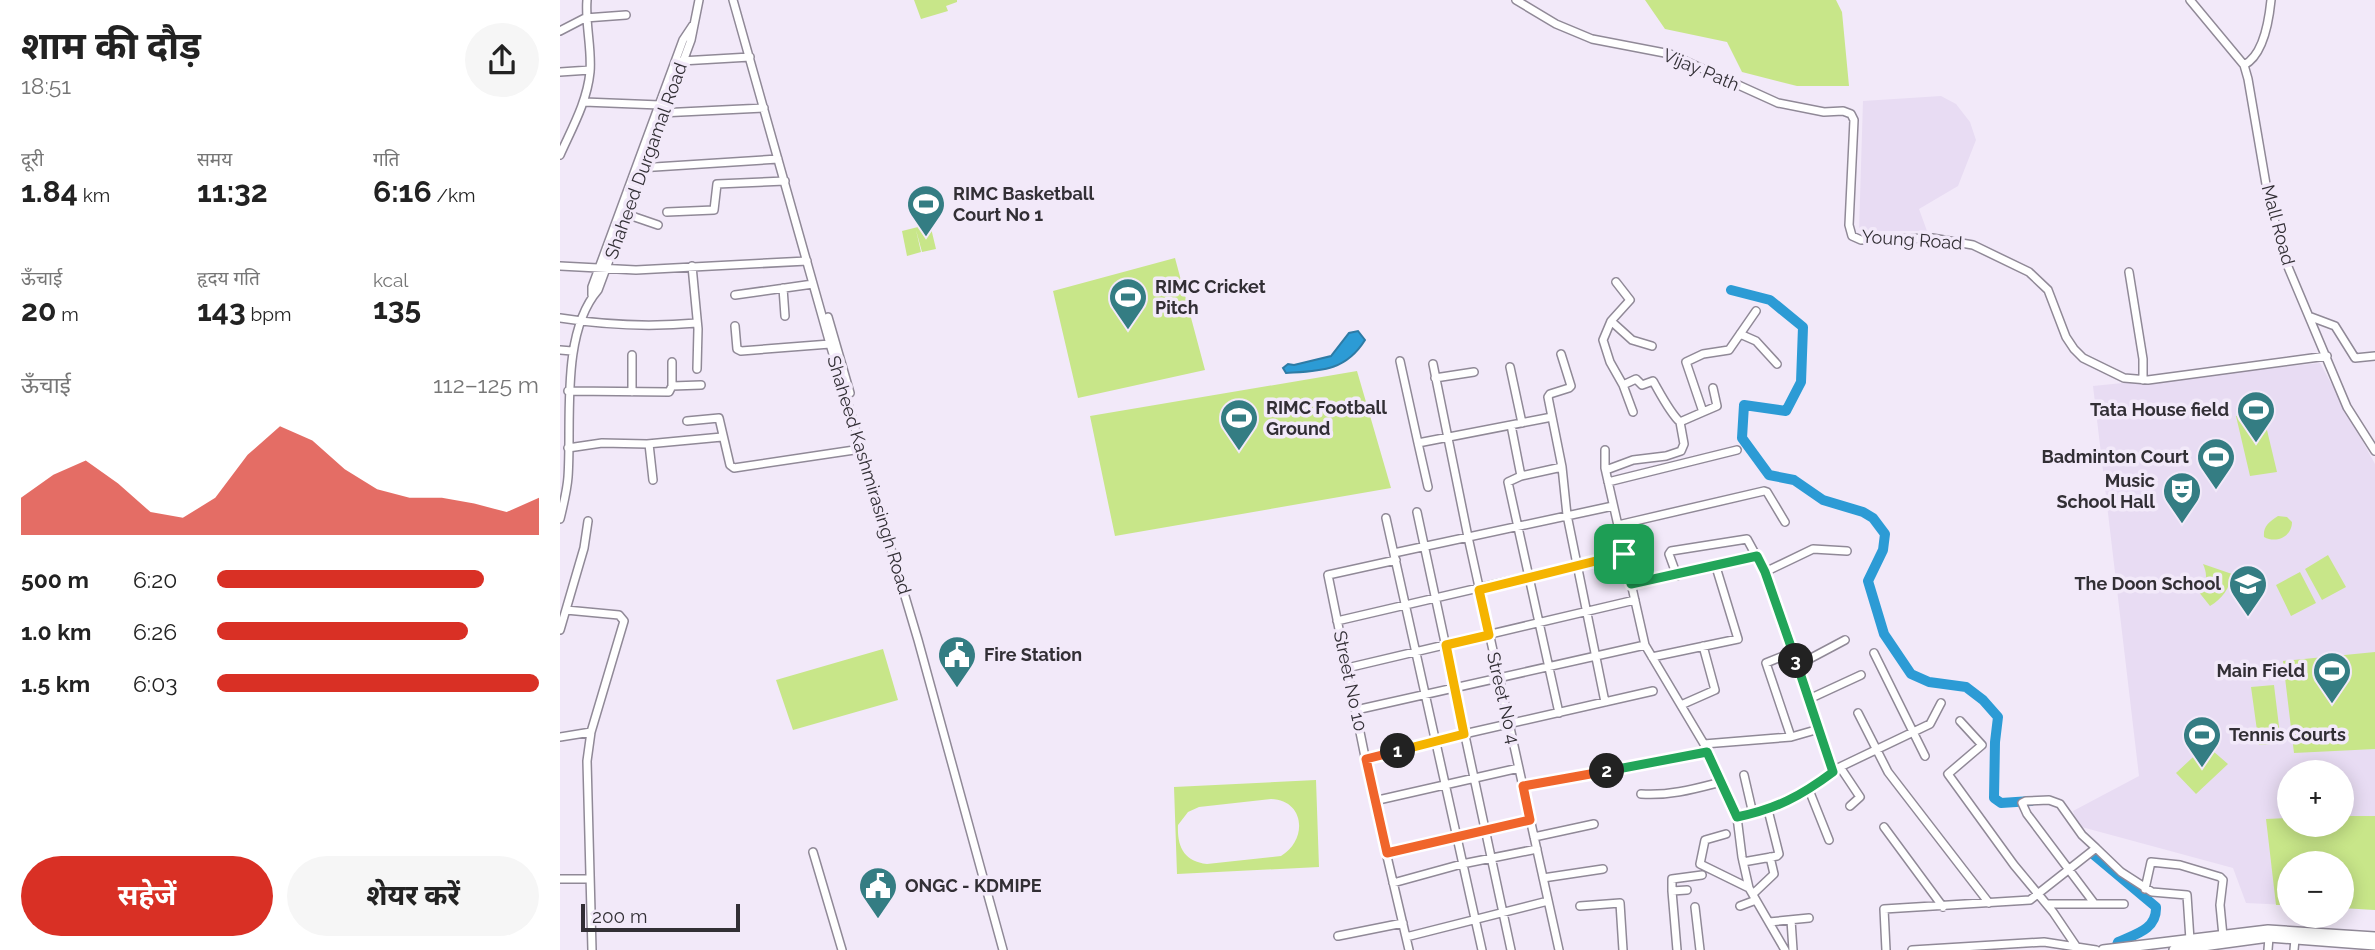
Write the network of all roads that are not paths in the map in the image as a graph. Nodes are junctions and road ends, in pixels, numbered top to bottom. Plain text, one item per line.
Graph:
1 (587, 0) edge
2 (699, 0) edge
3 (736, 0) edge
4 (1516, 0) edge
5 (2190, 0) edge
6 (2271, 0) edge
7 (626, 15) dead end
8 (585, 18) junction
9 (560, 31) edge
10 (750, 58) junction
11 (680, 61) junction
12 (2244, 65) junction
13 (590, 70) junction
14 (560, 72) edge
15 (584, 102) junction
16 (660, 104) junction
17 (764, 108) junction
18 (660, 113) junction
19 (1851, 114) joint
20 (560, 155) edge
21 (778, 159) junction
22 (640, 168) junction
23 (785, 181) junction
24 (667, 212) dead end
25 (624, 213) junction
26 (659, 225) dead end
27 (807, 261) junction
28 (560, 266) edge
29 (692, 266) junction
30 (603, 270) junction
31 (2129, 272) dead end
32 (1616, 282) dead end
33 (813, 284) junction
34 (783, 288) junction
35 (735, 295) dead end
36 (1756, 311) dead end
37 (785, 316) dead end
38 (2311, 317) junction
39 (560, 318) edge
40 (580, 321) junction
41 (1611, 321) junction
42 (697, 323) junction
43 (735, 326) dead end
44 (1740, 334) junction
45 (830, 344) junction
46 (1652, 346) dead end
47 (560, 350) edge
48 (572, 351) junction
49 (1561, 354) dead end
50 (632, 355) dead end
51 (2327, 356) junction
52 (2375, 356) edge
53 (1400, 361) dead end
54 (672, 362) dead end
55 (1433, 364) dead end
56 (1777, 364) dead end
57 (1510, 367) dead end
58 (697, 369) dead end
59 (1474, 372) dead end
60 (1435, 378) junction
61 (560, 379) edge
62 (570, 380) junction
63 (2143, 380) junction
64 (701, 385) dead end
65 (1623, 385) junction
66 (672, 386) junction
67 (1713, 388) dead end
68 (632, 392) junction
69 (565, 399) edge
70 (1633, 412) dead end
71 (1703, 412) junction
72 (1552, 417) junction
73 (687, 421) dead end
74 (1680, 422) junction
75 (1522, 423) junction
76 (1511, 425) junction
77 (722, 437) junction
78 (1448, 438) junction
79 (1418, 443) junction
80 (649, 444) junction
81 (568, 448) junction
82 (862, 449) junction
83 (1605, 450) dead end
84 (1737, 450) dead end
85 (2375, 451) edge
86 (564, 467) edge
87 (1562, 467) junction
88 (1606, 469) junction
89 (1521, 476) junction
90 (653, 480) dead end
91 (1608, 482) junction
92 (1428, 487) dead end
93 (562, 501) edge
94 (1614, 506) junction
95 (1418, 512) dead end
96 (1567, 515) junction
97 (1386, 518) dead end
98 (560, 519) edge
99 (588, 521) dead end
100 (1785, 522) dead end
101 (1618, 525) junction
102 (1517, 527) junction
103 (1468, 537) junction
104 (1425, 547) junction
105 (1847, 551) dead end
106 (1624, 554) junction
107 (1757, 556) junction
108 (1395, 557) junction
109 (1576, 566) junction
110 (1716, 567) junction
111 (1765, 572) junction
112 (1676, 576) junction
113 (1528, 578) junction
114 (1631, 584) junction
115 (1479, 590) junction
116 (1436, 599) junction
117 (1635, 600) junction
118 (1406, 606) junction
119 (566, 610) junction
120 (1587, 611) junction
121 (1338, 621) junction
122 (1539, 622) junction
123 (560, 631) edge
124 (1489, 635) junction
125 (1845, 640) dead end
126 (1446, 645) junction
127 (1645, 645) junction
128 (1703, 646) junction
129 (1416, 652) junction
130 (1793, 652) junction
131 (1874, 653) dead end
132 (1596, 656) junction
133 (1652, 657) junction
134 (1797, 665) junction
135 (1549, 666) junction
136 (1347, 668) junction
137 (1861, 675) dead end
138 (1499, 678) junction
139 (1454, 688) junction
140 (1653, 691) dead end
141 (1426, 694) junction
142 (1809, 699) junction
143 (1605, 702) junction
144 (1941, 703) dead end
145 (1681, 705) junction
146 (1356, 710) junction
147 (1559, 713) junction
148 (1858, 713) dead end
149 (1960, 721) dead end
150 (1509, 725) junction
151 (1819, 729) junction
152 (591, 732) junction
153 (1912, 732) junction
154 (1464, 734) junction
155 (560, 737) edge
156 (1791, 737) junction
157 (1436, 741) junction
158 (1706, 748) junction
159 (1876, 749) junction
160 (1925, 756) dead end
161 (1366, 759) junction
162 (1840, 767) junction
163 (1519, 768) junction
164 (1833, 772) junction
165 (1744, 775) dead end
166 (1474, 778) junction
167 (1721, 782) junction
168 (1445, 785) junction
169 (1523, 786) junction
170 (1809, 790) junction
171 (1641, 794) dead end
172 (1374, 801) junction
173 (1850, 806) dead end
174 (1768, 810) junction
175 (1754, 814) junction
176 (1737, 817) junction
177 (1530, 820) junction
178 (1594, 824) dead end
179 (1884, 827) dead end
180 (1485, 830) junction
181 (1726, 834) dead end
182 (1456, 836) junction
183 (1534, 837) junction
184 (1829, 840) dead end
185 (2096, 848) junction
186 (1537, 849) junction
187 (813, 852) dead end
188 (1387, 853) junction
189 (1770, 857) junction
190 (1491, 859) junction
191 (1743, 862) junction
192 (1462, 864) junction
193 (1603, 869) dead end
194 (2069, 870) junction
195 (1702, 875) dead end
196 (1543, 878) junction
197 (560, 879) edge
198 (590, 879) junction
199 (1393, 883) junction
200 (2145, 889) junction
201 (1688, 890) dead end
202 (1672, 891) junction
203 (1753, 894) junction
204 (2038, 894) junction
205 (1548, 901) junction
206 (1989, 903) junction
207 (2046, 904) junction
208 (2094, 904) junction
209 (2124, 904) dead end
210 (1580, 906) dead end
211 (1740, 906) dead end
212 (1695, 907) dead end
213 (1942, 907) junction
214 (1502, 912) junction
215 (1474, 918) junction
216 (1809, 918) dead end
217 (1791, 920) junction
218 (1769, 922) junction
219 (1403, 923) junction
220 (1338, 936) dead end
221 (2223, 936) junction
222 (1406, 937) junction
223 (2269, 937) junction
224 (2375, 937) edge
225 (2295, 939) junction
226 (2190, 940) junction
227 (2334, 942) edge
228 (2375, 945) edge
229 (2076, 946) junction
230 (1953, 948) edge
231 (2131, 948) edge
232 (592, 950) edge
233 (842, 950) edge
234 (1005, 950) edge
235 (1409, 950) edge
236 (1482, 950) edge
237 (1511, 950) edge
238 (1559, 950) edge
239 (1623, 950) edge
240 (1677, 950) edge
241 (1700, 950) edge
242 (1785, 950) edge
243 (1793, 950) edge
244 (1886, 950) edge
245 (1912, 950) edge
246 (2096, 950) edge
247 (2103, 950) edge
248 (2174, 950) edge
249 (2268, 950) edge
250 (2294, 950) edge

1 - 8 street
2 - 11 street, Shaheed Durgamal Road
3 - 10 street, Shaheed Kashmirasingh Road
3 - 234 street, Shaheed Kashmirasingh Road
4 - 19 street, Vijay Path
5 - 12 street, Mall Road
6 - 12 street
7 - 8 street
8 - 9 street
8 - 13 street
10 - 11 street
10 - 17 street, Shaheed Kashmirasingh Road
11 - 16 street, Shaheed Durgamal Road
11 - 18 street, Shaheed Durgamal Road
12 - 38 street, Mall Road
13 - 14 street
13 - 15 street
15 - 16 street
15 - 20 street
16 - 18 street, Shaheed Durgamal Road
17 - 18 street
17 - 21 street, Shaheed Kashmirasingh Road
18 - 22 street, Shaheed Durgamal Road
19 - 63 street, Young Road
21 - 22 street
21 - 23 street, Shaheed Kashmirasingh Road
22 - 25 street, Shaheed Durgamal Road
23 - 24 street
23 - 27 street, Shaheed Kashmirasingh Road
25 - 26 street
25 - 30 street, Shaheed Durgamal Road
27 - 29 street
27 - 33 street, Shaheed Kashmirasingh Road
28 - 30 street
29 - 30 street
29 - 42 street
30 - 40 street, Shaheed Durgamal Road
31 - 63 street
32 - 41 street
33 - 34 street
33 - 45 street, Shaheed Kashmirasingh Road
34 - 35 street
34 - 37 street
36 - 44 street
38 - 51 street, Mall Road
38 - 52 street
39 - 40 street
40 - 42 street
40 - 48 street, Shaheed Durgamal Road
41 - 46 street
41 - 65 street
42 - 58 street
43 - 45 street
44 - 56 street
44 - 71 street
45 - 82 street, Shaheed Kashmirasingh Road
47 - 48 street
48 - 62 street, Shaheed Durgamal Road
49 - 72 street
50 - 68 street
51 - 63 street, Young Road
51 - 85 street, Mall Road
53 - 79 street
54 - 66 street
55 - 60 street, Street No 4
57 - 75 street
59 - 60 street
60 - 78 street, Street No 4
61 - 62 street
62 - 69 street, Shaheed Durgamal Road
64 - 66 street
65 - 70 street
65 - 74 street
66 - 68 street
67 - 71 street
68 - 69 street
69 - 81 street, Shaheed Durgamal Road
71 - 74 street
72 - 75 street
72 - 87 street
73 - 77 street
74 - 88 street
75 - 76 street
76 - 78 street
76 - 89 street
77 - 80 street
77 - 82 street
78 - 79 street
78 - 103 street, Street No 4
79 - 92 street
80 - 81 street
80 - 90 street
81 - 86 street, Shaheed Durgamal Road
82 - 234 street, Shaheed Kashmirasingh Road
83 - 88 street
84 - 91 street
86 - 93 street, Shaheed Durgamal Road
87 - 89 street
87 - 96 street
88 - 91 street
89 - 102 street
91 - 94 street
93 - 98 street, Shaheed Durgamal Road
94 - 96 street
94 - 101 street
95 - 104 street
96 - 102 street
96 - 109 street
97 - 108 street
99 - 119 street
100 - 101 street
101 - 106 street
102 - 103 street
102 - 113 street
103 - 104 street
103 - 115 street, Street No 4
104 - 108 street
104 - 116 street
105 - 111 street
106 - 109 street
106 - 114 street
107 - 110 street
107 - 111 street
107 - 112 street
108 - 118 street
108 - 121 street, Street No 10
109 - 113 street
109 - 120 street
110 - 112 street
110 - 128 street
111 - 130 street
112 - 114 street
113 - 115 street
113 - 122 street
114 - 117 street
115 - 116 street
115 - 124 street, Street No 4
116 - 118 street
116 - 126 street
117 - 120 street
117 - 127 street
118 - 121 street
118 - 129 street
119 - 123 street
119 - 152 street
120 - 122 street
120 - 132 street
121 - 136 street, Street No 10
122 - 124 street
122 - 135 street
124 - 126 street
124 - 138 street, Street No 4
125 - 134 street
126 - 129 street
126 - 139 street
127 - 132 street
127 - 133 street
128 - 133 street
128 - 145 street
129 - 136 street
129 - 141 street
130 - 134 street
130 - 156 street
131 - 153 street
132 - 135 street
132 - 143 street
133 - 145 street
134 - 142 street
135 - 138 street
135 - 147 street
136 - 146 street, Street No 10
137 - 142 street
138 - 139 street
138 - 150 street, Street No 4
139 - 141 street
139 - 154 street
140 - 143 street
141 - 146 street
141 - 157 street
142 - 151 street
143 - 147 street
144 - 153 street
145 - 158 street
146 - 161 street, Street No 10
147 - 150 street
148 - 159 street
149 - 204 street
150 - 154 street
150 - 163 street, Street No 4
151 - 156 street
151 - 164 street
152 - 155 street
152 - 198 street
153 - 159 street
153 - 160 street
154 - 157 street
154 - 166 street
156 - 158 street
157 - 161 street
157 - 168 street
158 - 167 street
158 - 169 street
159 - 162 street
159 - 206 street
161 - 172 street, Street No 10
162 - 164 street
162 - 173 street
163 - 166 street
163 - 169 street, Street No 4
164 - 170 street
165 - 175 street
166 - 168 street
166 - 180 street
167 - 171 street
167 - 176 street
168 - 172 street
168 - 182 street
169 - 177 street, Street No 4
170 - 174 street
170 - 184 street
172 - 188 street, Street No 10
174 - 175 street
174 - 189 street
175 - 176 street
176 - 191 street
177 - 180 street
177 - 183 street, Street No 4
178 - 183 street
179 - 213 street
180 - 182 street
180 - 190 street
181 - 203 street
182 - 188 street
182 - 192 street
183 - 186 street, Street No 4
185 - 194 street
185 - 194 street
185 - 200 street
186 - 190 street
186 - 196 street, Street No 4
187 - 233 street
188 - 199 street, Street No 10
189 - 191 street
189 - 203 street
190 - 192 street
190 - 214 street
191 - 203 street
192 - 199 street
192 - 215 street
193 - 196 street
194 - 204 street
194 - 208 street
195 - 202 street
196 - 205 street, Street No 4
197 - 198 street
198 - 232 street
199 - 219 street, Street No 10
200 - 221 street
200 - 226 street
201 - 202 street
202 - 240 street
203 - 211 street
203 - 218 street
204 - 206 street
204 - 207 street
205 - 214 street
205 - 238 street, Street No 4
206 - 213 street
207 - 208 street
207 - 229 street
208 - 209 street
210 - 239 street
212 - 241 street
213 - 244 street
214 - 215 street
214 - 237 street
215 - 222 street
215 - 236 street
216 - 217 street
217 - 218 street
217 - 243 street
218 - 242 street
219 - 220 street
219 - 222 street, Street No 10
221 - 226 main road
221 - 227 main road
222 - 235 street, Street No 10
223 - 225 main road
223 - 248 main road
223 - 249 street
224 - 227 main road
225 - 227 main road
225 - 250 street
226 - 231 main road
227 - 228 main road
229 - 230 street
229 - 246 street
230 - 245 street
231 - 247 main road

